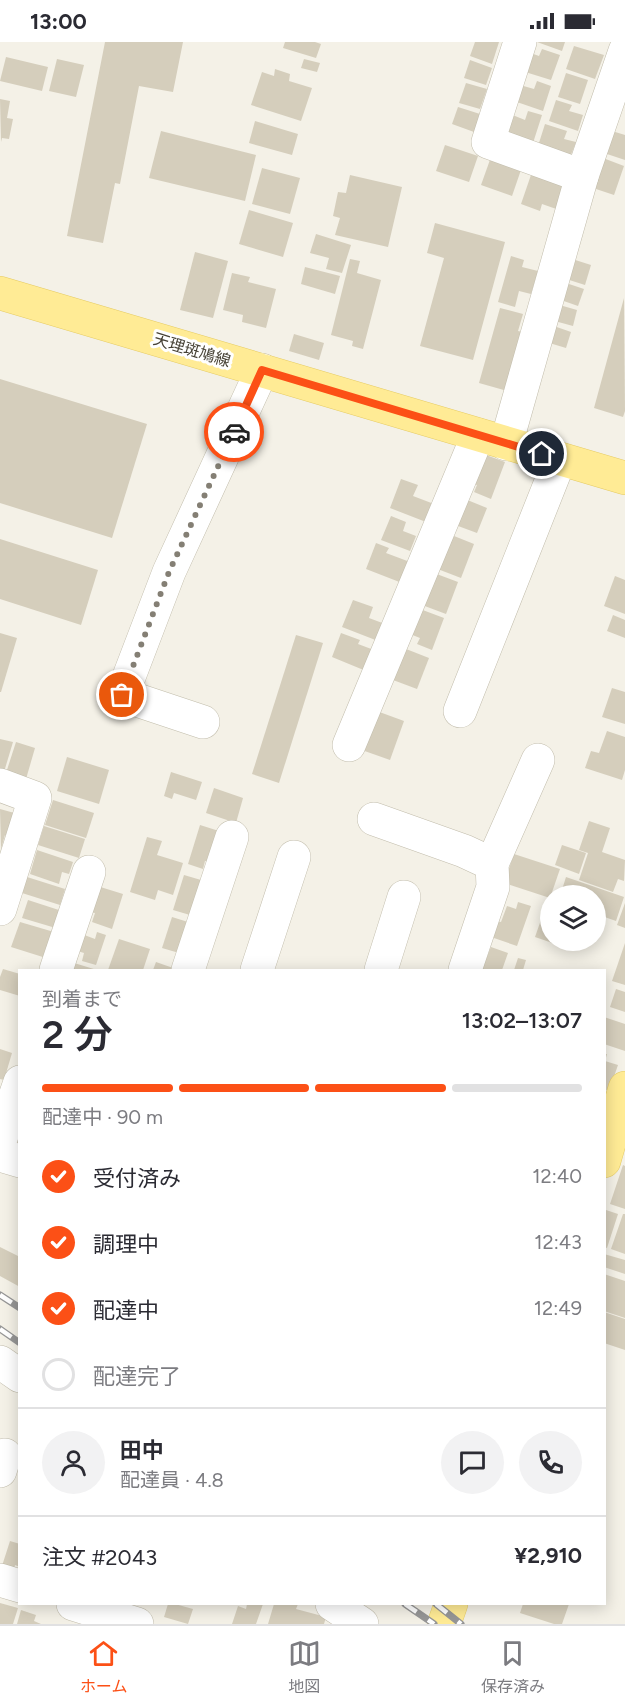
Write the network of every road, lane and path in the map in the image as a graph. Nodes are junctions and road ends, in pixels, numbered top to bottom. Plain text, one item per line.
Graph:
1 (520, 42) edge
2 (625, 51) edge
3 (582, 176) junction
4 (0, 293) edge
5 (262, 370) junction
6 (492, 439) junction
7 (560, 459) junction
8 (625, 478) edge
9 (460, 711) dead end
10 (203, 722) dead end
11 (349, 745) dead end
12 (538, 760) dead end
13 (0, 785) edge
14 (374, 819) dead end
15 (232, 837) dead end
16 (294, 857) dead end
17 (492, 864) junction
18 (89, 872) dead end
19 (404, 897) dead end
20 (0, 909) edge
21 (57, 969) edge
22 (188, 969) edge
23 (256, 969) edge
24 (381, 969) edge
25 (465, 969) edge
26 (18, 1088) edge
27 (625, 1088) edge
28 (0, 1141) edge
29 (606, 1154) edge
30 (0, 1155) edge
31 (18, 1160) edge
32 (0, 1362) edge
33 (18, 1375) edge
34 (0, 1580) edge
35 (18, 1585) edge
36 (76, 1605) edge
37 (150, 1605) edge
38 (334, 1605) edge
39 (451, 1605) edge
40 (137, 1624) edge
41 (143, 1624) edge
42 (362, 1624) edge
43 (444, 1624) edge

1 - 3 street
2 - 3 street
3 - 6 street
4 - 5 main road, 天理斑鳩線
5 - 6 main road, 天理斑鳩線
5 - 10 street
6 - 7 main road, 天理斑鳩線
6 - 11 street
7 - 8 main road, 天理斑鳩線
7 - 9 street
12 - 17 street
13 - 20 street
14 - 17 street
15 - 22 street
16 - 23 street
17 - 25 street
18 - 21 street
19 - 24 street
26 - 28 street
27 - 29 main road
30 - 31 street
32 - 33 street
34 - 35 street
36 - 40 street
37 - 41 street
38 - 42 street
39 - 43 main road

